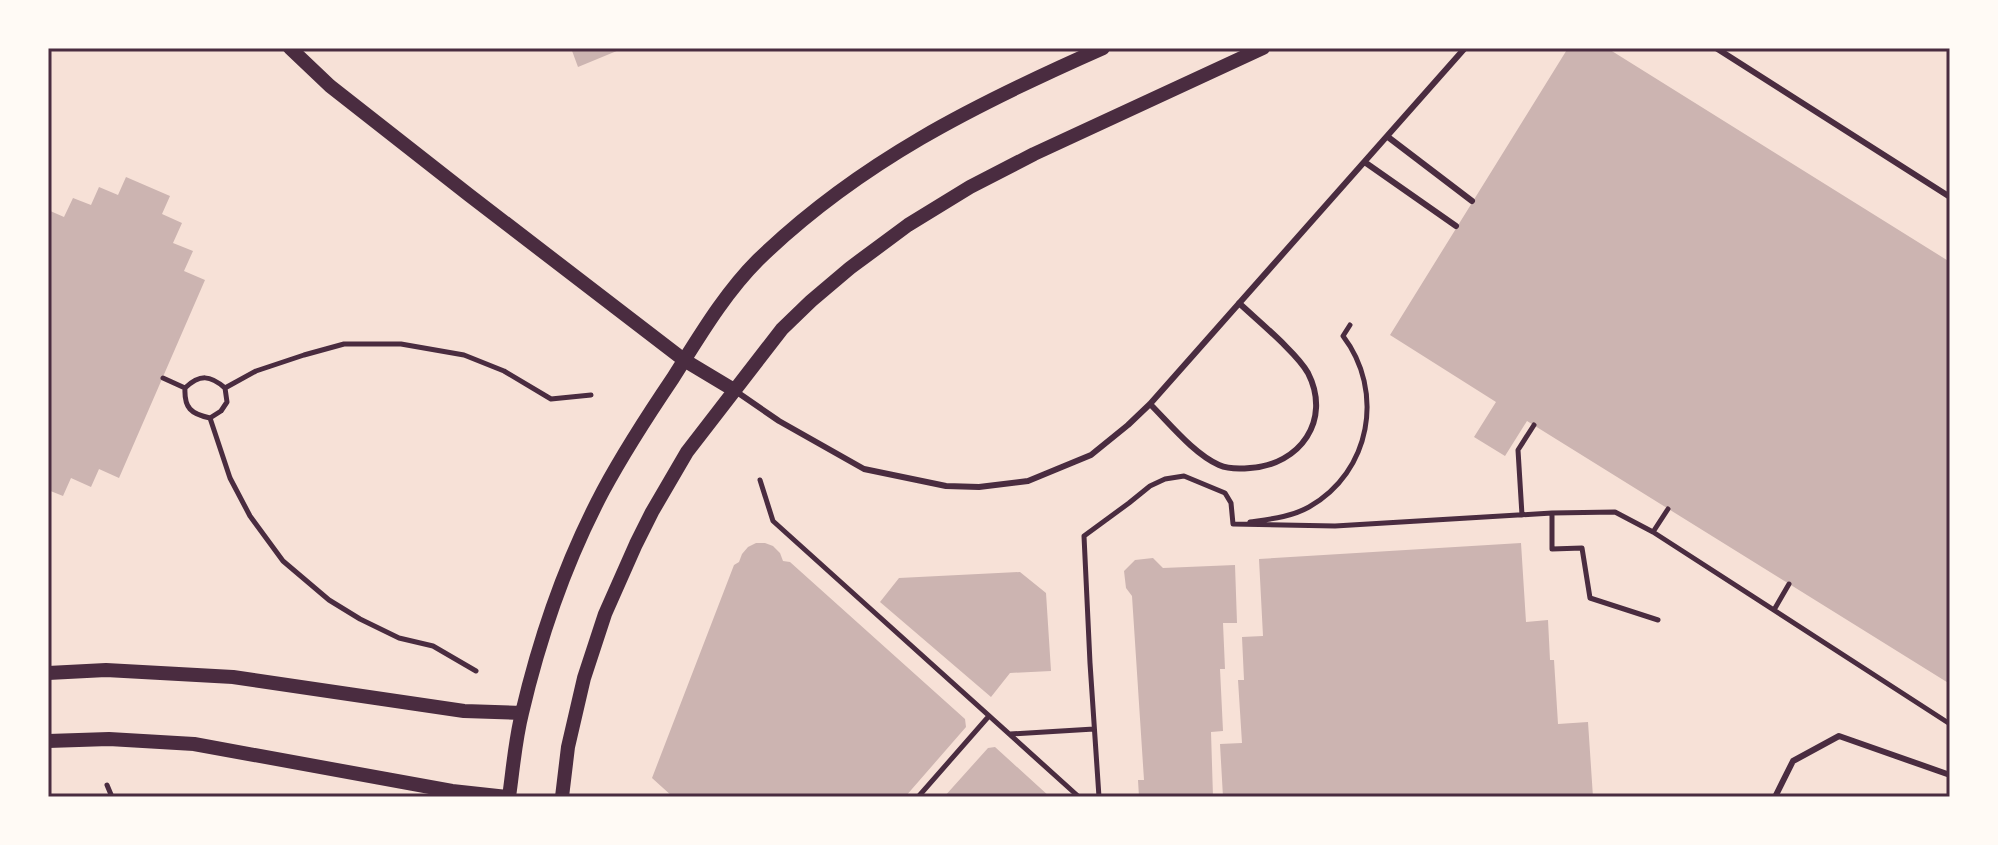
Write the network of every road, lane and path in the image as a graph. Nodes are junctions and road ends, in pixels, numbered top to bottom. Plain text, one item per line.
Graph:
1 (290, 48) edge
2 (1103, 48) edge
3 (1263, 48) edge
4 (1465, 48) edge
5 (1716, 48) edge
6 (1388, 137) junction
7 (1366, 163) junction
8 (1950, 197) edge
9 (1472, 201) dead end
10 (1456, 226) dead end
11 (1239, 303) junction
12 (1350, 325) dead end
13 (684, 360) junction
14 (163, 378) dead end
15 (185, 388) junction
16 (225, 388) junction
17 (734, 390) junction
18 (591, 395) dead end
19 (1150, 404) junction
20 (210, 418) junction
21 (1534, 425) dead end
22 (760, 480) dead end
23 (1668, 509) dead end
24 (1552, 513) junction
25 (1522, 515) junction
26 (1233, 524) junction
27 (1653, 532) junction
28 (1789, 584) dead end
29 (1774, 610) junction
30 (1658, 620) dead end
31 (476, 671) dead end
32 (48, 673) edge
33 (522, 713) junction
34 (989, 716) junction
35 (1950, 724) edge
36 (1094, 729) junction
37 (1009, 734) junction
38 (48, 741) edge
39 (1950, 775) edge
40 (107, 785) dead end
41 (112, 797) edge
42 (508, 797) edge
43 (562, 797) edge
44 (918, 797) edge
45 (1079, 797) edge
46 (1099, 797) edge
47 (1775, 797) edge

1 - 13 street
2 - 13 street
3 - 17 street
4 - 6 lane
5 - 8 lane
6 - 7 lane
6 - 9 lane
7 - 10 lane
7 - 11 lane
11 - 19 lane
11 - 19 lane
12 - 26 path
13 - 17 street
13 - 33 street
14 - 15 path
15 - 16 path
15 - 20 path
16 - 18 path
16 - 20 path
17 - 19 lane
17 - 43 street
20 - 31 path
21 - 25 path
22 - 34 path
23 - 27 path
24 - 25 path
24 - 27 path
24 - 30 path
25 - 26 path
26 - 36 path
27 - 29 path
28 - 29 path
29 - 35 path
32 - 33 street
33 - 42 street
34 - 37 path
34 - 44 path
36 - 37 path
36 - 46 path
37 - 45 path
38 - 42 street
39 - 47 lane
40 - 41 path

